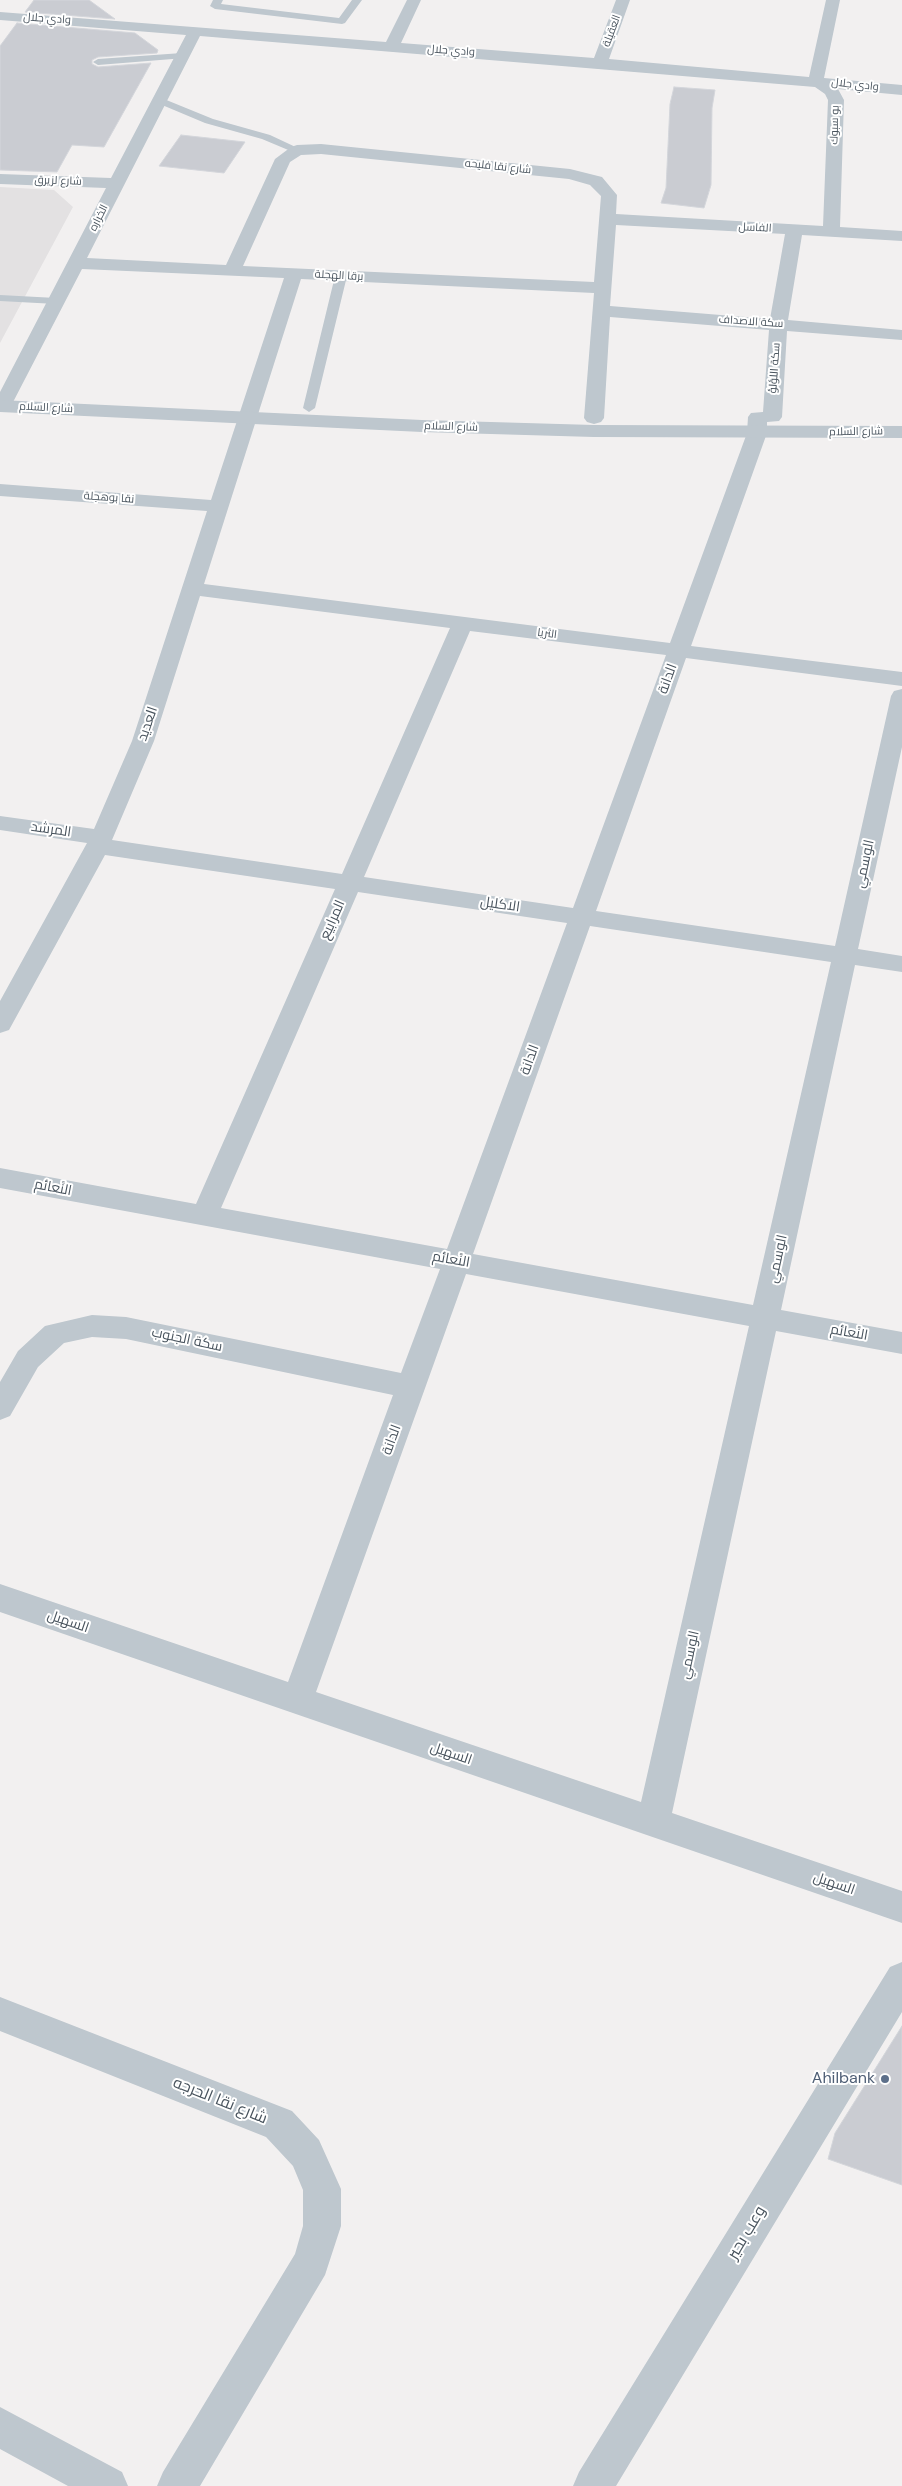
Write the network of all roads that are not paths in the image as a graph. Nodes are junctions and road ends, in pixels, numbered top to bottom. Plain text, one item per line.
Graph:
1 (218, 0) edge
2 (357, 0) edge
3 (414, 0) edge
4 (623, 0) edge
5 (833, 0) edge
6 (0, 16) edge
7 (196, 30) junction
8 (392, 46) junction
9 (182, 56) junction
10 (98, 62) dead end
11 (600, 63) junction
12 (816, 81) junction
13 (902, 90) edge
14 (159, 100) junction
15 (297, 150) junction
16 (0, 179) edge
17 (117, 183) junction
18 (608, 219) junction
19 (794, 230) junction
20 (831, 232) junction
21 (902, 236) edge
22 (76, 263) junction
23 (232, 271) junction
24 (294, 274) junction
25 (341, 276) junction
26 (602, 288) junction
27 (0, 298) edge
28 (56, 301) junction
29 (600, 311) junction
30 (778, 324) junction
31 (902, 335) edge
32 (2, 400) edge
33 (309, 408) junction
34 (248, 412) junction
35 (902, 416) edge
36 (594, 418) junction
37 (762, 423) junction
38 (902, 432) edge
39 (0, 490) edge
40 (218, 506) junction
41 (192, 589) junction
42 (463, 623) junction
43 (678, 651) junction
44 (902, 679) edge
45 (902, 696) edge
46 (0, 823) edge
47 (100, 842) junction
48 (349, 883) junction
49 (582, 917) junction
50 (845, 955) junction
51 (902, 964) edge
52 (0, 1024) edge
53 (0, 1178) edge
54 (204, 1217) junction
55 (457, 1261) junction
56 (765, 1318) junction
57 (902, 1343) edge
58 (411, 1387) junction
59 (0, 1408) edge
60 (0, 1598) edge
61 (297, 1701) junction
62 (653, 1822) junction
63 (902, 1907) edge
64 (902, 1979) edge
65 (0, 2014) edge
66 (0, 2427) edge
67 (108, 2486) edge
68 (178, 2486) edge
69 (593, 2486) edge

1 - 2 lane
3 - 8 street
4 - 11 street, العقيلة
5 - 12 street
6 - 7 street, وادي جلال
7 - 8 street, وادي جلال
7 - 9 street, الخراره
8 - 11 street, وادي جلال
9 - 10 lane
9 - 14 street, الخراره
11 - 12 street, وادي جلال
12 - 13 street, وادي جلال
12 - 20 street, بو سبوك
14 - 15 lane
14 - 17 street, الخراره
15 - 18 street, شارع نقا فليحه
15 - 23 street
16 - 17 street, شارع لزيرق
17 - 22 street, الخراره
18 - 19 street, الفاسل
18 - 26 street, شارع نقا فليحه
19 - 20 street, الفاسل
19 - 30 street, سكة اللؤلؤ
20 - 21 street, الفاسل
22 - 23 street, برقا الهجلة
22 - 28 street, الخراره
23 - 24 street, برقا الهجلة
24 - 25 street, برقا الهجلة
24 - 34 street, العديد
25 - 26 street, برقا الهجلة
25 - 33 lane
26 - 29 street, شارع نقا فليحه
27 - 28 lane
28 - 32 street, الخراره
29 - 30 street, سكة الاصداف
29 - 36 street, شارع نقا فليحه
30 - 31 street, سكة الاصداف
30 - 37 street, سكة اللؤلؤ
32 - 34 street, شارع السلام
33 - 34 street, شارع السلام
33 - 36 street, شارع السلام
34 - 37 street, شارع السلام
34 - 40 street, العديد
35 - 37 street, شارع السلام
36 - 37 street, شارع السلام
37 - 38 street, شارع السلام
37 - 43 street, الدانة
39 - 40 street, نقا بوهجلة
40 - 41 street, العديد
41 - 42 street, الثريا
41 - 47 street, العديد
42 - 43 street, الثريا
42 - 48 street, المرابيع
43 - 44 street, الثريا
43 - 49 street, الدانة
45 - 50 street, الوسمي
46 - 47 street, المرشد
47 - 48 street, الاكليل
47 - 52 street, العديد
48 - 49 street, الاكليل
48 - 54 street, المرابيع
49 - 50 street, الاكليل
49 - 55 street, الدانة
50 - 51 street, الاكليل
50 - 56 street, الوسمي
53 - 54 street, النًعائم
54 - 55 street, النًعائم
55 - 56 street, النًعائم
55 - 58 street, الدانة
56 - 57 street, النًعائم
56 - 62 street, الوسمي
58 - 59 street, سكة الجنوب
58 - 61 street, الدانة
60 - 61 street, السهيل
61 - 62 street, السهيل
62 - 63 street, السهيل
64 - 69 street, وعب بحير
65 - 68 street, شارع نقا الحرجه
66 - 67 street

